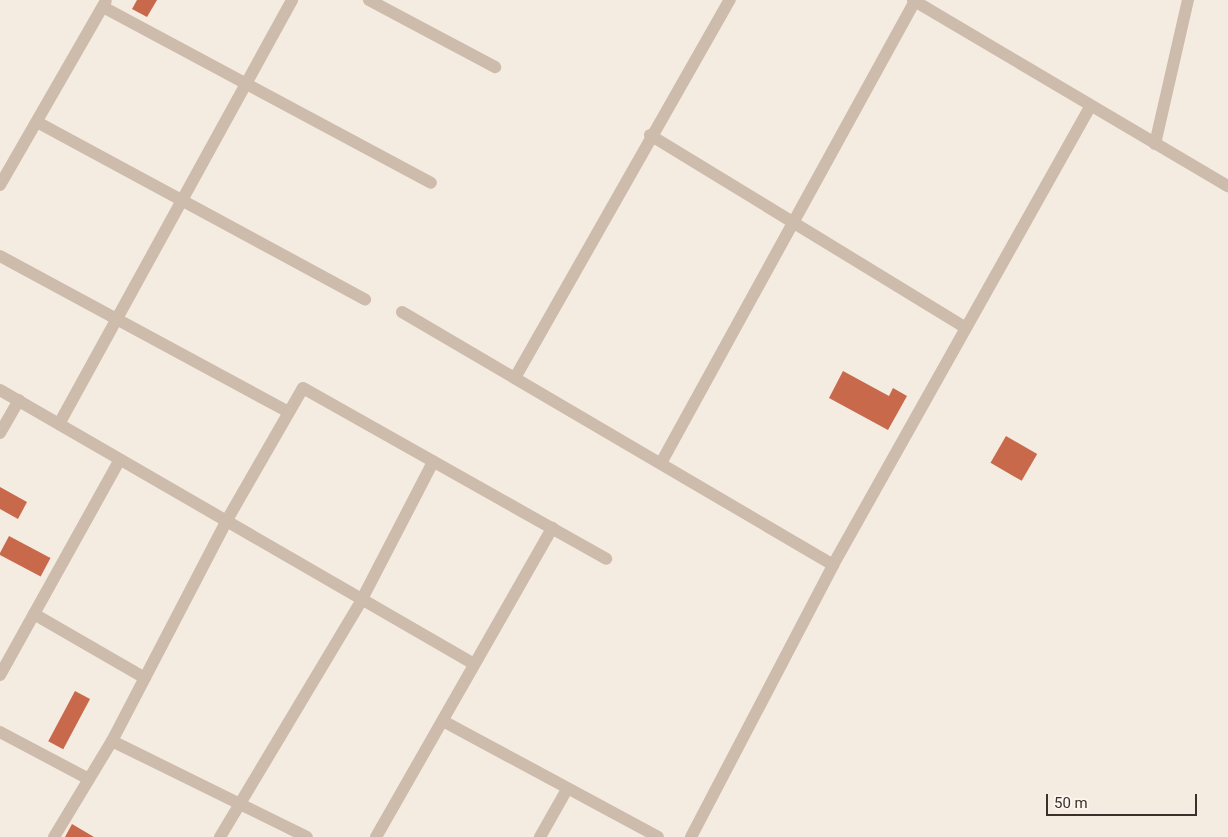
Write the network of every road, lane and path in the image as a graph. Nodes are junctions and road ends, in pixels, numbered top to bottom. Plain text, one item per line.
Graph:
1 (292, 0) edge
2 (369, 0) edge
3 (730, 0) edge
4 (1188, 0) edge
5 (914, 1) edge
6 (104, 4) edge
7 (495, 68) dead end
8 (245, 84) junction
9 (1090, 107) junction
10 (37, 122) junction
11 (650, 135) junction
12 (1155, 144) junction
13 (431, 183) dead end
14 (0, 185) edge
15 (1228, 186) edge
16 (179, 201) junction
17 (793, 224) junction
18 (0, 256) edge
19 (365, 300) dead end
20 (402, 312) dead end
21 (115, 317) junction
22 (966, 328) junction
23 (516, 376) junction
24 (0, 390) edge
25 (19, 400) junction
26 (287, 411) junction
27 (59, 424) junction
28 (0, 433) edge
29 (119, 461) junction
30 (433, 462) junction
31 (661, 463) junction
32 (226, 520) junction
33 (552, 528) junction
34 (606, 559) dead end
35 (833, 565) junction
36 (361, 600) junction
37 (34, 614) junction
38 (474, 664) junction
39 (0, 675) edge
40 (145, 678) junction
41 (443, 721) junction
42 (0, 732) edge
43 (112, 741) junction
44 (87, 778) junction
45 (566, 791) junction
46 (240, 804) junction
47 (54, 837) edge
48 (220, 837) edge
49 (307, 837) edge
50 (376, 837) edge
51 (540, 837) edge
52 (658, 837) edge
53 (692, 837) edge

1 - 8 street
2 - 7 street
3 - 11 street
4 - 12 street
5 - 9 street
5 - 17 street
6 - 8 street
6 - 10 street
8 - 13 street
8 - 16 street
9 - 12 street
9 - 22 street
10 - 14 street
10 - 16 street
11 - 17 street
11 - 23 street
12 - 15 street
16 - 19 street
16 - 21 street
17 - 22 street
17 - 31 street
18 - 21 street
20 - 23 street
21 - 26 street
21 - 27 street
22 - 35 street
23 - 31 street
24 - 25 street
25 - 27 street
25 - 28 street
26 - 30 street
26 - 32 street
27 - 29 street
29 - 32 street
29 - 37 street
30 - 33 street
30 - 36 street
31 - 35 street
32 - 36 street
32 - 40 street
33 - 34 street
33 - 38 street
35 - 53 street
36 - 38 street
36 - 46 street
37 - 39 street
37 - 40 street
38 - 41 street
40 - 43 street
41 - 45 street
41 - 50 street
42 - 44 street
43 - 44 street
43 - 46 street
44 - 47 street
45 - 51 street
45 - 52 street
46 - 48 street
46 - 49 street

